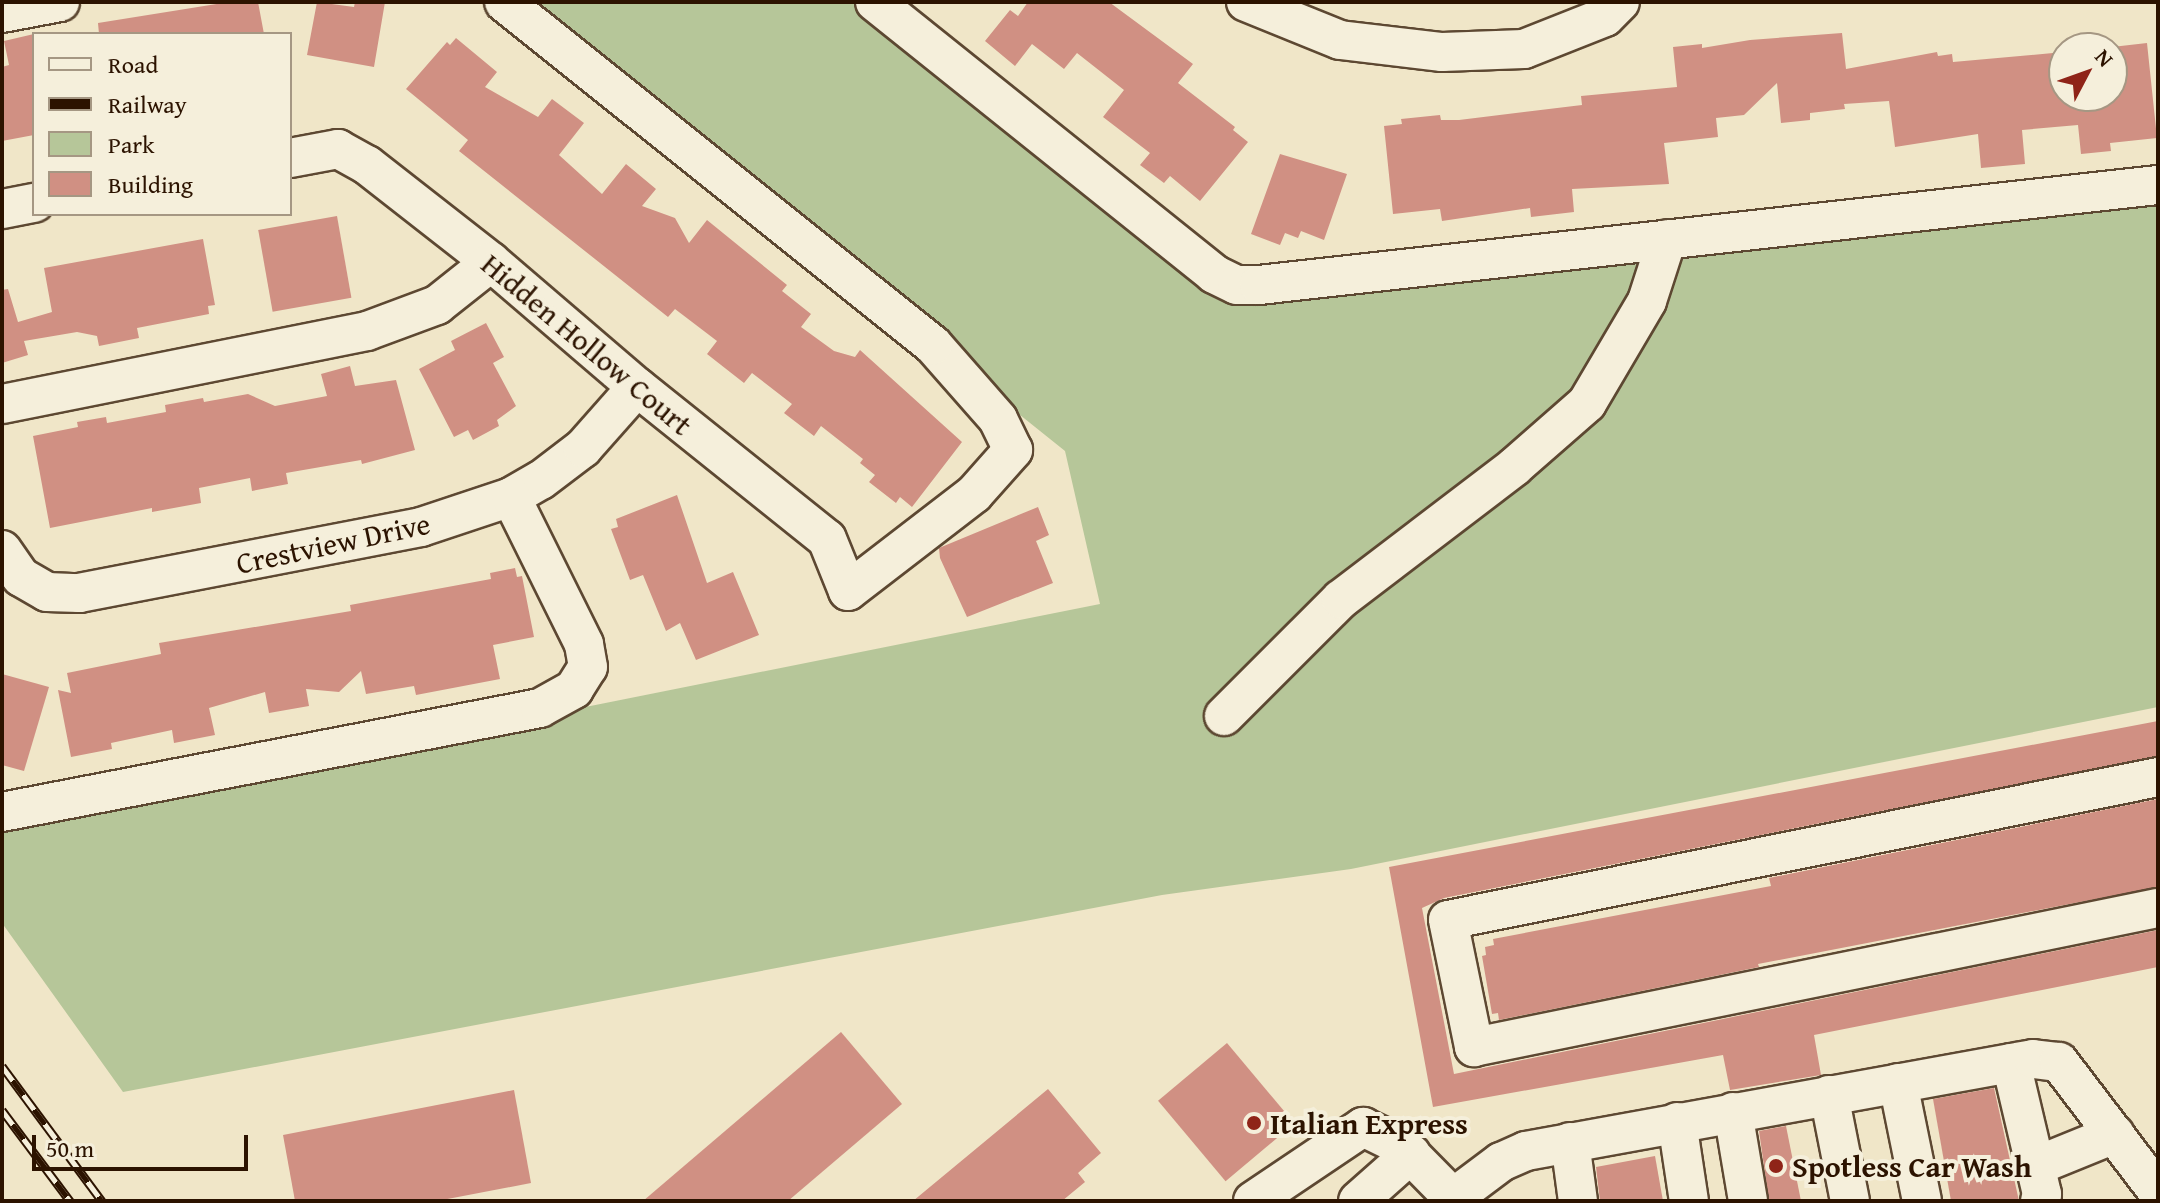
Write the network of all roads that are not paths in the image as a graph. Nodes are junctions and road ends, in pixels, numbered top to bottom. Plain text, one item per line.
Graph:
1 (60, 2) edge
2 (504, 2) edge
3 (875, 2) edge
4 (1246, 2) edge
5 (1620, 2) edge
6 (2, 13) edge
7 (292, 158) edge
8 (2158, 185) edge
9 (32, 203) edge
10 (2, 209) edge
11 (1667, 239) junction
12 (491, 262) junction
13 (637, 387) junction
14 (2, 404) edge
15 (511, 497) junction
16 (2, 550) edge
17 (1224, 716) dead end
18 (2158, 777) edge
19 (2, 812) edge
20 (2158, 908) edge
21 (2011, 1063) junction
22 (1898, 1083) junction
23 (1829, 1095) junction
24 (1733, 1112) junction
25 (1677, 1122) junction
26 (2115, 1134) junction
27 (1570, 1142) junction
28 (1406, 1150) junction
29 (2038, 1183) edge
30 (2158, 1192) edge
31 (1361, 1200) edge
32 (1454, 1200) edge
33 (1253, 1201) edge
34 (1578, 1201) edge
35 (1689, 1201) edge
36 (1748, 1201) edge
37 (1850, 1201) edge
38 (1922, 1201) edge

1 - 6 street
2 - 13 street, Hidden Hollow Court
3 - 11 street
4 - 5 street
7 - 12 street, Hidden Hollow Court
8 - 11 street
9 - 10 street
11 - 17 street
12 - 13 street, Hidden Hollow Court
12 - 14 street
13 - 15 street, Crestview Drive
15 - 16 street, Crestview Drive
15 - 19 street
18 - 20 street
21 - 22 street
21 - 26 street
21 - 29 street
22 - 23 street
22 - 38 street
23 - 24 street
23 - 37 street
24 - 25 street
24 - 36 street
25 - 27 street
25 - 35 street
26 - 29 street
26 - 30 street
27 - 32 street
27 - 34 street
28 - 31 street
28 - 32 street
28 - 33 street

